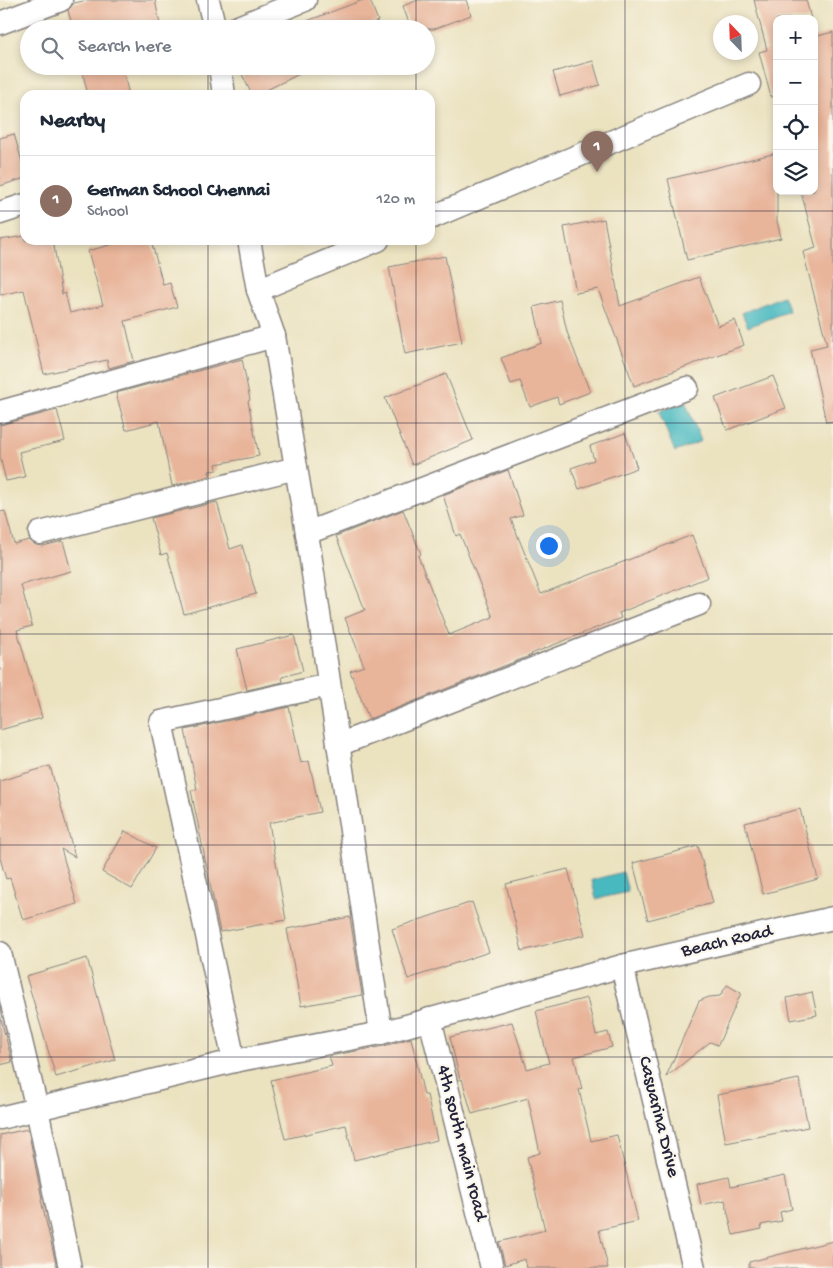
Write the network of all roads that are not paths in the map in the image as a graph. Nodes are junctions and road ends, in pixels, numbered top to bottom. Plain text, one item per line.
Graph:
1 (61, 0) edge
2 (208, 0) edge
3 (305, 0) edge
4 (213, 20) edge
5 (255, 20) edge
6 (0, 23) edge
7 (221, 75) edge
8 (750, 84) dead end
9 (223, 90) edge
10 (20, 207) edge
11 (0, 213) edge
12 (435, 216) edge
13 (250, 245) edge
14 (366, 245) edge
15 (258, 290) junction
16 (274, 336) junction
17 (686, 388) dead end
18 (0, 412) edge
19 (296, 468) junction
20 (307, 532) junction
21 (40, 533) dead end
22 (699, 604) dead end
23 (329, 685) junction
24 (338, 745) junction
25 (833, 918) edge
26 (0, 953) edge
27 (622, 966) junction
28 (430, 1019) junction
29 (381, 1033) junction
30 (234, 1061) junction
31 (37, 1109) junction
32 (0, 1118) edge
33 (70, 1268) edge
34 (492, 1268) edge
35 (694, 1268) edge

1 - 6 street
2 - 4 street
3 - 5 street
7 - 9 street
8 - 12 street
10 - 11 street
13 - 15 street
14 - 15 street
15 - 16 street
16 - 18 street
16 - 19 street
17 - 20 street
19 - 20 street
19 - 21 street
20 - 23 street
22 - 24 street
23 - 24 street
23 - 30 street
24 - 29 street
25 - 27 street, Beach Road
26 - 31 street
27 - 28 street, Beach Road
27 - 35 street, Casuarina Drive
28 - 29 street, Beach Road
28 - 34 street, 4th south main road
29 - 30 street, Beach Road
30 - 31 street, Beach Road
31 - 32 street, Beach Road
31 - 33 street

